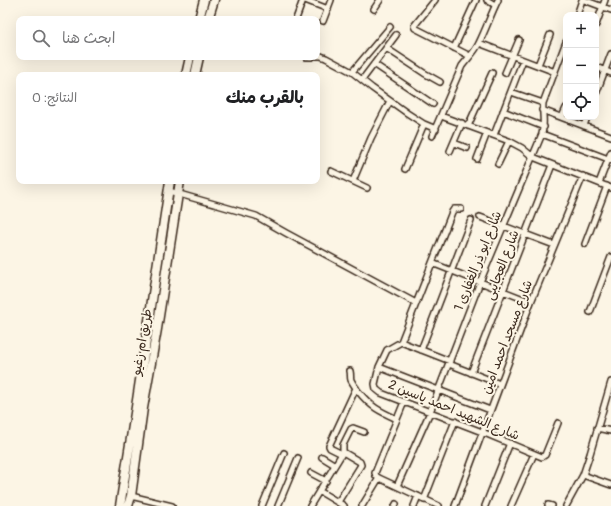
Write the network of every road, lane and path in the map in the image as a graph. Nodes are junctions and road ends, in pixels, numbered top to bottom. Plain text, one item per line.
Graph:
1 (204, 0) edge
2 (214, 0) edge
3 (304, 0) edge
4 (331, 0) edge
5 (380, 0) edge
6 (435, 0) edge
7 (476, 0) edge
8 (487, 0) edge
9 (583, 0) edge
10 (605, 0) edge
11 (497, 3) edge
12 (603, 7) junction
13 (374, 9) dead end
14 (328, 10) junction
15 (611, 10) edge
16 (577, 12) edge
17 (200, 16) edge
18 (209, 16) edge
19 (297, 16) edge
20 (599, 18) edge
21 (323, 21) dead end
22 (390, 26) dead end
23 (550, 34) dead end
24 (396, 35) dead end
25 (519, 40) dead end
26 (479, 43) junction
27 (386, 48) junction
28 (454, 48) junction
29 (611, 54) edge
30 (470, 56) junction
31 (512, 56) junction
32 (563, 56) edge
33 (320, 57) edge
34 (189, 60) edge
35 (198, 60) edge
36 (523, 60) junction
37 (374, 64) junction
38 (538, 65) junction
39 (599, 68) edge
40 (605, 70) junction
41 (187, 72) edge
42 (196, 72) edge
43 (352, 72) junction
44 (492, 72) dead end
45 (555, 72) junction
46 (505, 73) dead end
47 (611, 73) edge
48 (362, 80) junction
49 (440, 82) dead end
50 (599, 86) edge
51 (511, 92) junction
52 (390, 101) junction
53 (543, 103) junction
54 (433, 104) dead end
55 (542, 110) junction
56 (503, 111) junction
57 (441, 116) junction
58 (562, 117) joint
59 (587, 120) edge
60 (462, 123) junction
61 (424, 124) junction
62 (468, 126) junction
63 (584, 126) junction
64 (544, 127) junction
65 (436, 129) junction
66 (487, 132) junction
67 (542, 134) junction
68 (494, 135) junction
69 (432, 136) dead end
70 (611, 136) edge
71 (509, 141) junction
72 (454, 143) junction
73 (467, 148) dead end
74 (450, 151) dead end
75 (611, 152) edge
76 (533, 157) junction
77 (477, 159) dead end
78 (610, 160) edge
79 (498, 164) dead end
80 (552, 165) junction
81 (405, 170) dead end
82 (331, 171) dead end
83 (583, 176) junction
84 (353, 181) junction
85 (599, 183) junction
86 (170, 184) edge
87 (180, 184) edge
88 (609, 187) edge
89 (368, 188) dead end
90 (169, 191) junction
91 (178, 193) junction
92 (461, 209) dead end
93 (480, 217) dead end
94 (471, 220) dead end
95 (504, 226) junction
96 (525, 234) junction
97 (585, 244) dead end
98 (554, 245) junction
99 (611, 257) edge
100 (432, 263) junction
101 (452, 270) junction
102 (480, 282) junction
103 (154, 286) junction
104 (163, 286) junction
105 (504, 291) junction
106 (416, 302) junction
107 (531, 302) junction
108 (590, 312) dead end
109 (401, 342) junction
110 (421, 350) junction
111 (449, 363) junction
112 (379, 367) junction
113 (350, 371) dead end
114 (471, 373) junction
115 (611, 382) edge
116 (500, 384) junction
117 (356, 388) junction
118 (439, 389) junction
119 (610, 389) edge
120 (404, 402) junction
121 (490, 410) junction
122 (430, 412) junction
123 (397, 419) junction
124 (455, 421) junction
125 (558, 423) dead end
126 (597, 428) junction
127 (611, 431) edge
128 (364, 432) dead end
129 (482, 432) junction
130 (510, 443) junction
131 (343, 453) junction
132 (284, 454) dead end
133 (534, 454) junction
134 (322, 457) dead end
135 (298, 458) dead end
136 (335, 465) junction
137 (311, 473) dead end
138 (583, 475) junction
139 (379, 478) junction
140 (326, 481) junction
141 (611, 485) edge
142 (397, 486) junction
143 (319, 491) junction
144 (131, 496) junction
145 (418, 496) junction
146 (424, 500) junction
147 (338, 502) junction
148 (120, 506) edge
149 (128, 506) edge
150 (172, 506) edge
151 (262, 506) edge
152 (278, 506) edge
153 (310, 506) edge
154 (344, 506) edge
155 (362, 506) edge
156 (414, 506) edge
157 (439, 506) edge
158 (455, 506) edge
159 (485, 506) edge
160 (511, 506) edge
161 (566, 506) edge

1 - 17 main road
2 - 18 main road
3 - 14 street
3 - 19 street
4 - 14 street
5 - 13 street
6 - 28 street
7 - 28 street
8 - 11 street
9 - 12 street
9 - 16 street
10 - 12 street
11 - 26 street
12 - 15 street
12 - 20 street
14 - 21 street
22 - 43 street
23 - 38 street
24 - 27 street
25 - 31 street
26 - 30 street
26 - 31 street
27 - 37 street
27 - 49 street
28 - 30 street
29 - 40 street
30 - 57 street
31 - 36 street
31 - 46 street
32 - 45 street, شارع ابو ذر الغفارى 1
33 - 43 street
34 - 41 main road
35 - 42 main road
36 - 38 street
36 - 51 street
37 - 48 street
37 - 54 street
38 - 45 street
39 - 40 street
40 - 47 street
40 - 50 street
43 - 48 street
44 - 62 street
45 - 53 street, شارع ابو ذر الغفارى 1
48 - 52 street
51 - 53 street
51 - 56 street
52 - 61 street
52 - 84 street
53 - 55 street, شارع ابو ذر الغفارى 1
55 - 58 street
55 - 64 street, شارع ابو ذر الغفارى 1
56 - 64 street
56 - 68 street
57 - 60 street
57 - 65 street
58 - 63 street
59 - 63 street
60 - 62 street
60 - 72 street
61 - 65 street
61 - 81 street
62 - 66 street
63 - 70 street
64 - 67 street, شارع ابو ذر الغفارى 1
65 - 69 street
66 - 68 street
66 - 77 street
67 - 76 street, شارع ابو ذر الغفارى 1
67 - 78 street
68 - 71 street
71 - 76 street
71 - 79 street
72 - 73 street
72 - 74 street
75 - 78 street
76 - 80 street
76 - 95 street, شارع ابو ذر الغفارى 1
78 - 85 street
80 - 83 street
80 - 96 street, شارع العجايبى
82 - 84 street
83 - 85 street
83 - 98 street, شارع مسجد احمد امين
84 - 89 street
85 - 88 street
86 - 90 main road, طريق ام زغيو
87 - 91 main road, طريق ام زغيو
88 - 97 street
90 - 91 street
90 - 103 main road, طريق ام زغيو
91 - 104 main road, طريق ام زغيو
91 - 106 street
92 - 100 street
93 - 95 street
94 - 101 street
95 - 96 street
95 - 102 street, شارع ابو ذر الغفارى 1
96 - 98 street
96 - 105 street, شارع العجايبى
98 - 107 street, شارع مسجد احمد امين
99 - 108 street
100 - 101 street
100 - 106 street
101 - 102 street
101 - 110 street
102 - 105 street
102 - 111 street, شارع ابو ذر الغفارى 1
103 - 104 main road
103 - 148 main road, طريق ام زغيو
104 - 144 main road, طريق ام زغيو
105 - 107 street
105 - 114 street, شارع العجايبى
106 - 109 street
107 - 116 street, شارع مسجد احمد امين
109 - 110 street
109 - 112 street, شارع الشهيد احمد ياسين 2
110 - 111 street
111 - 114 street
111 - 118 street, شارع ابو ذر الغفارى 1
112 - 118 street
112 - 120 street, شارع الشهيد احمد ياسين 2
113 - 117 street
114 - 116 street
115 - 119 street
116 - 121 street, شارع مسجد احمد امين
117 - 123 street
117 - 131 street
118 - 121 street
118 - 122 street, شارع ابو ذر الغفارى 1
119 - 126 street
120 - 122 street, شارع الشهيد احمد ياسين 2
120 - 123 street
121 - 129 street, شارع مسجد احمد امين
122 - 124 street, شارع الشهيد احمد ياسين 2
122 - 142 street, شارع ابو ذر الغفارى 1
123 - 139 street
124 - 129 street, شارع الشهيد احمد ياسين 2
124 - 146 street
125 - 133 street
126 - 127 street
126 - 138 street
128 - 131 street
129 - 130 street, شارع الشهيد احمد ياسين 2
129 - 158 street, شارع مسجد احمد امين
130 - 133 street, شارع الشهيد احمد ياسين 2
130 - 159 street
131 - 136 street
131 - 147 street
132 - 151 street
133 - 160 street
134 - 136 street
135 - 152 street
136 - 140 street
137 - 140 street
138 - 141 street
138 - 161 street
139 - 142 street
139 - 155 street
140 - 143 street
142 - 145 street
143 - 147 street
143 - 153 street
144 - 149 main road, طريق ام زغيو
144 - 150 street
145 - 146 street
145 - 156 street
146 - 157 street
147 - 154 street

